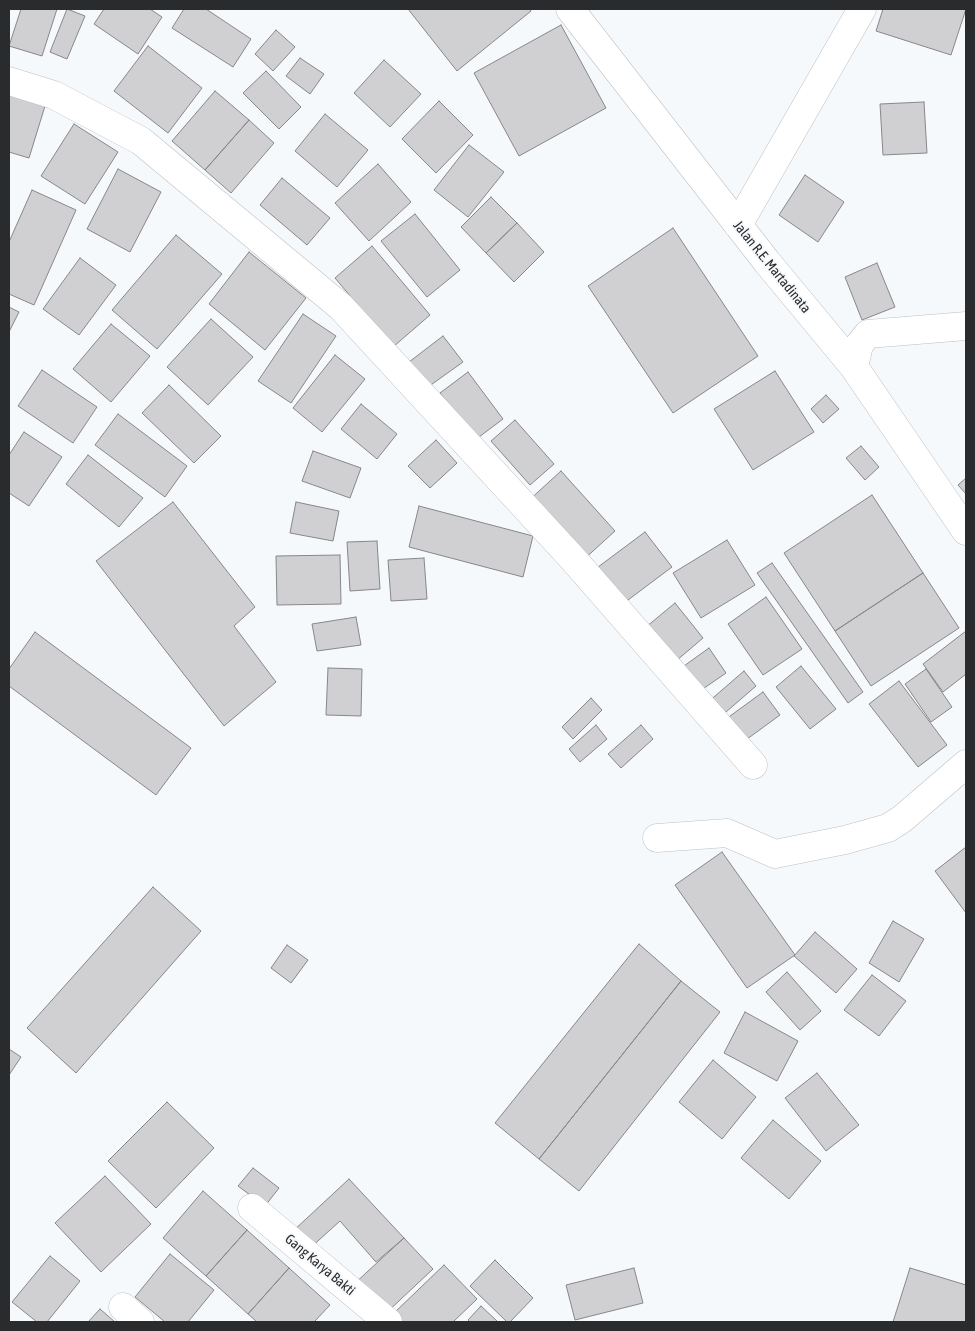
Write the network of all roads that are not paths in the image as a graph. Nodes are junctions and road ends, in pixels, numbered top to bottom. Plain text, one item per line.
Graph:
1 (570, 9) edge
2 (862, 9) edge
3 (9, 81) edge
4 (738, 225) junction
5 (966, 326) edge
6 (854, 367) junction
7 (966, 532) edge
8 (966, 764) edge
9 (753, 765) dead end
10 (657, 838) dead end
11 (252, 1208) dead end
12 (388, 1322) edge

1 - 4 street, Jalan R.E. Martadinata
2 - 4 street
3 - 9 street
4 - 6 street, Jalan R.E. Martadinata
5 - 6 street
6 - 7 street, Jalan R.E. Martadinata
8 - 10 street
11 - 12 street, Gang Karya Bakti

